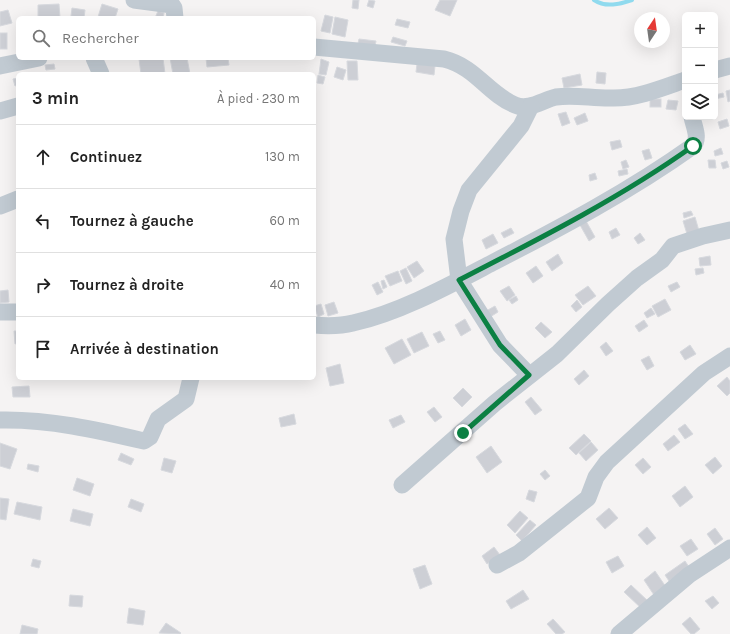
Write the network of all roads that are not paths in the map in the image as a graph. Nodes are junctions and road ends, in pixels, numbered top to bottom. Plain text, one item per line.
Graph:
1 (134, 0) edge
2 (175, 16) edge
3 (316, 47) edge
4 (29, 60) edge
5 (95, 60) edge
6 (0, 66) edge
7 (730, 66) edge
8 (718, 69) edge
9 (101, 72) edge
10 (682, 84) edge
11 (531, 106) junction
12 (16, 107) edge
13 (0, 111) edge
14 (692, 120) edge
15 (16, 200) edge
16 (0, 206) edge
17 (730, 230) edge
18 (459, 280) junction
19 (0, 312) edge
20 (16, 312) edge
21 (316, 326) edge
22 (730, 356) edge
23 (529, 375) junction
24 (191, 380) edge
25 (0, 420) edge
26 (402, 486) dead end
27 (730, 548) edge
28 (497, 565) dead end
29 (619, 634) edge

1 - 2 street
3 - 11 street
4 - 6 street
5 - 9 street
7 - 8 street
10 - 11 street
11 - 18 street
12 - 13 street
14 - 18 street
15 - 16 street
17 - 23 street
18 - 21 street
18 - 23 street
19 - 20 street
22 - 28 street
23 - 26 street
24 - 25 street
27 - 29 street

